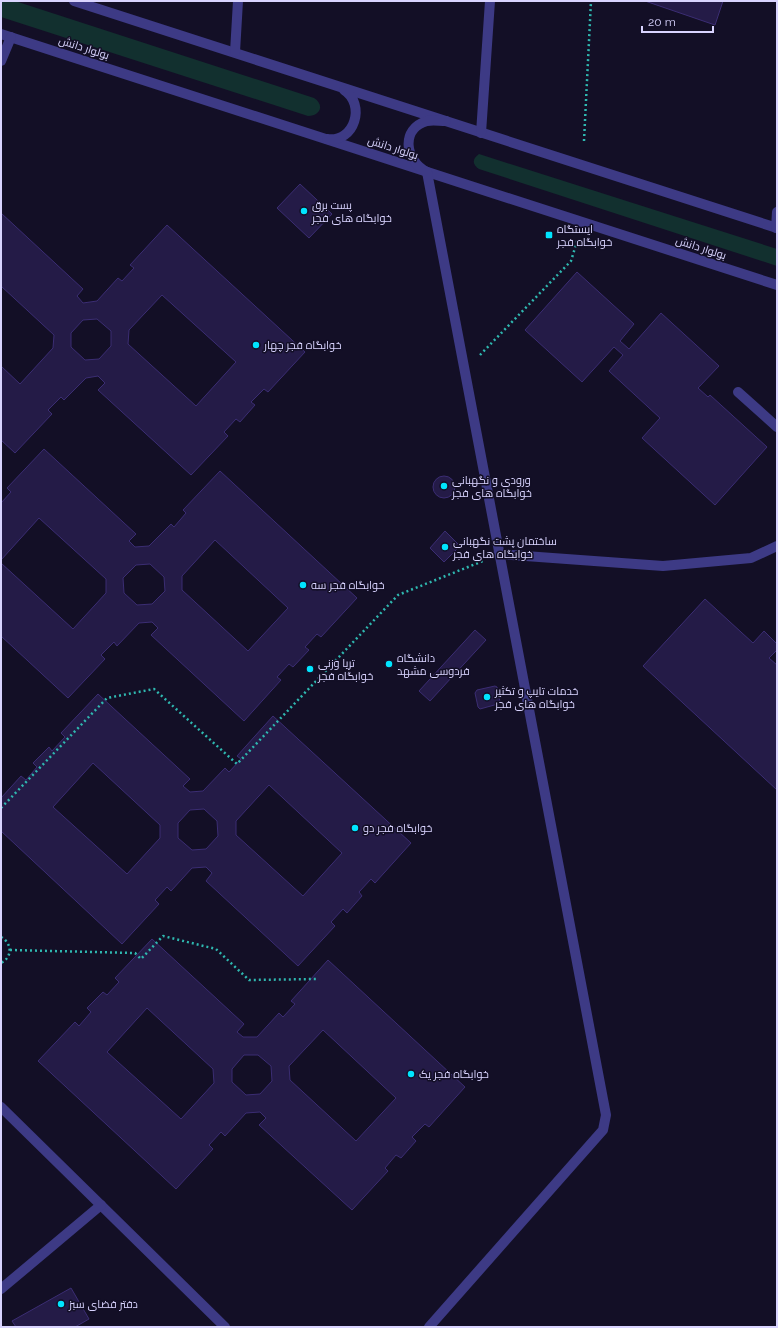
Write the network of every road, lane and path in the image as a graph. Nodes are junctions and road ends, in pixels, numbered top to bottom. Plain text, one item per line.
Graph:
1 (74, 1) edge
2 (238, 1) edge
3 (490, 1) edge
4 (591, 1) edge
5 (6, 36) edge
6 (234, 52) junction
7 (1, 61) edge
8 (338, 86) junction
9 (446, 122) junction
10 (481, 133) junction
11 (322, 138) junction
12 (584, 141) dead end
13 (427, 172) junction
14 (777, 212) edge
15 (583, 223) junction
16 (776, 228) edge
17 (777, 285) edge
18 (497, 338) dead end
19 (738, 392) dead end
20 (777, 427) edge
21 (777, 546) edge
22 (498, 554) junction
23 (1, 808) edge
24 (1, 937) edge
25 (10, 950) junction
26 (1, 963) edge
27 (316, 979) dead end
28 (1, 1107) edge
29 (101, 1205) junction
30 (1, 1289) edge
31 (225, 1327) edge
32 (429, 1327) edge

1 - 6 street
2 - 6 street
3 - 10 street
4 - 12 path
5 - 7 street
5 - 11 street, بولوار دانش
6 - 8 street
8 - 9 street
8 - 11 street
9 - 10 street
9 - 13 street
10 - 16 street
11 - 13 street, بولوار دانش
13 - 15 street, بولوار دانش
13 - 22 street
14 - 16 street
15 - 17 street, بولوار دانش
15 - 18 path
19 - 20 street
21 - 22 street
22 - 23 path
22 - 32 street
24 - 25 path
25 - 26 path
25 - 27 path
28 - 29 street
29 - 30 street
29 - 31 street

